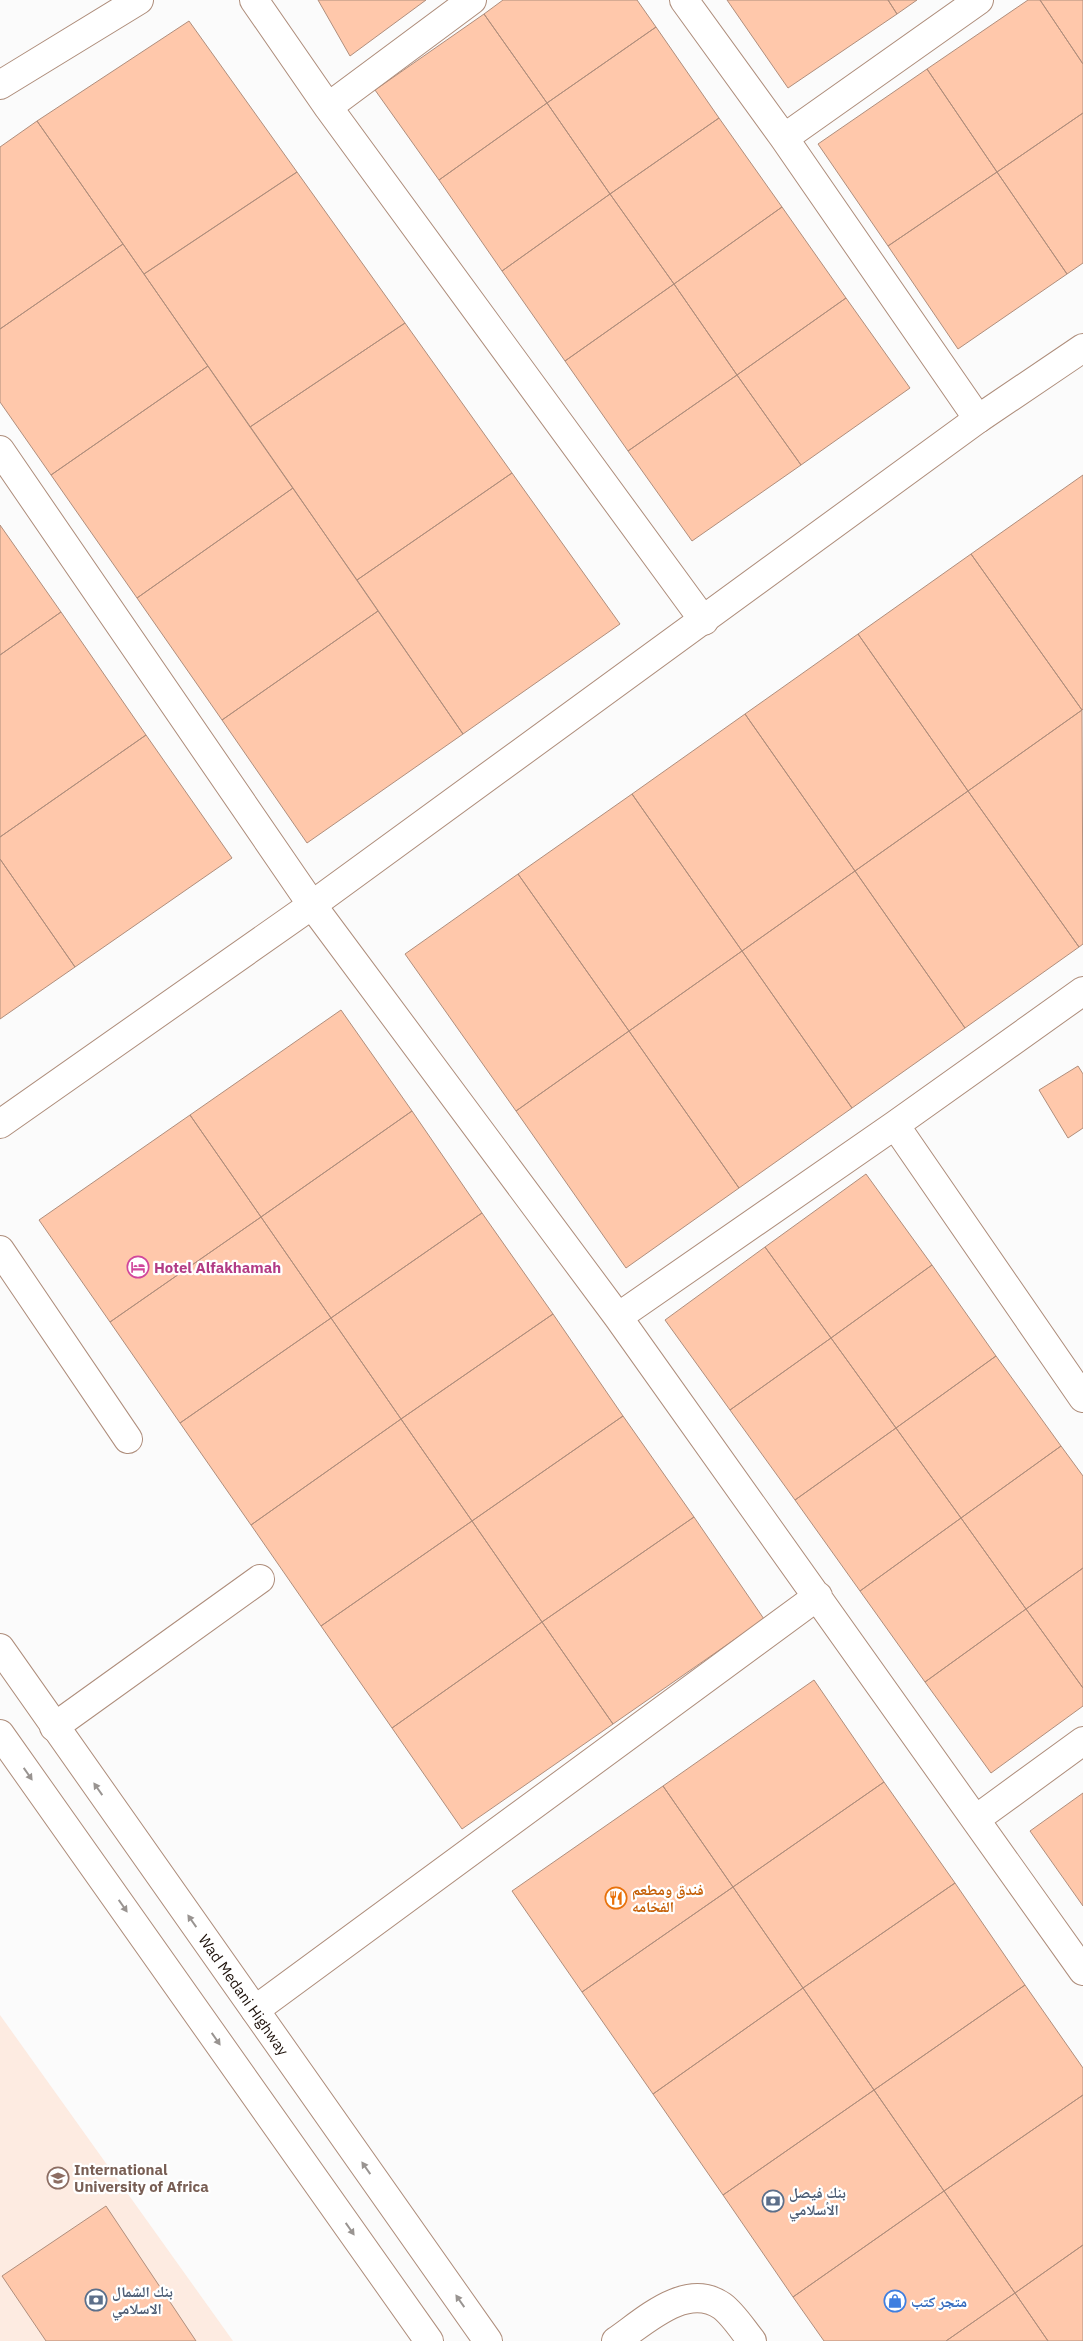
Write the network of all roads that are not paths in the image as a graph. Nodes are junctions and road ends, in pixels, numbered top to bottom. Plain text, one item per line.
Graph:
1 (139, 0) edge
2 (254, 0) edge
3 (472, 0) edge
4 (684, 0) edge
5 (979, 0) edge
6 (0, 86) edge
7 (328, 107) junction
8 (784, 138) junction
9 (1083, 348) edge
10 (978, 419) junction
11 (0, 450) edge
12 (704, 621) junction
13 (312, 905) junction
14 (1083, 991) edge
15 (0, 1124) edge
16 (895, 1125) junction
17 (0, 1250) edge
18 (618, 1317) junction
19 (1083, 1398) edge
20 (128, 1439) dead end
21 (260, 1579) dead end
22 (818, 1596) junction
23 (0, 1648) edge
24 (54, 1727) junction
25 (0, 1734) edge
26 (1083, 1741) edge
27 (976, 1819) junction
28 (1083, 1972) edge
29 (255, 2010) junction
30 (429, 2341) edge
31 (488, 2341) edge
32 (616, 2341) edge
33 (752, 2341) edge

1 - 6 main road
2 - 7 main road
3 - 7 main road
4 - 8 main road
5 - 8 main road
7 - 12 main road
8 - 10 main road
9 - 10 main road
10 - 12 main road
11 - 13 main road
12 - 13 main road
13 - 15 main road
13 - 18 main road
14 - 16 main road
16 - 18 main road
16 - 19 main road
17 - 20 main road
18 - 22 main road
21 - 24 main road
22 - 27 main road
22 - 29 main road
23 - 24 main road, Wad Medani Highway
29 -> 24 main road, Wad Medani Highway
25 -> 30 main road
26 - 27 main road
27 - 28 main road
31 -> 29 main road, Wad Medani Highway
32 - 33 main road

